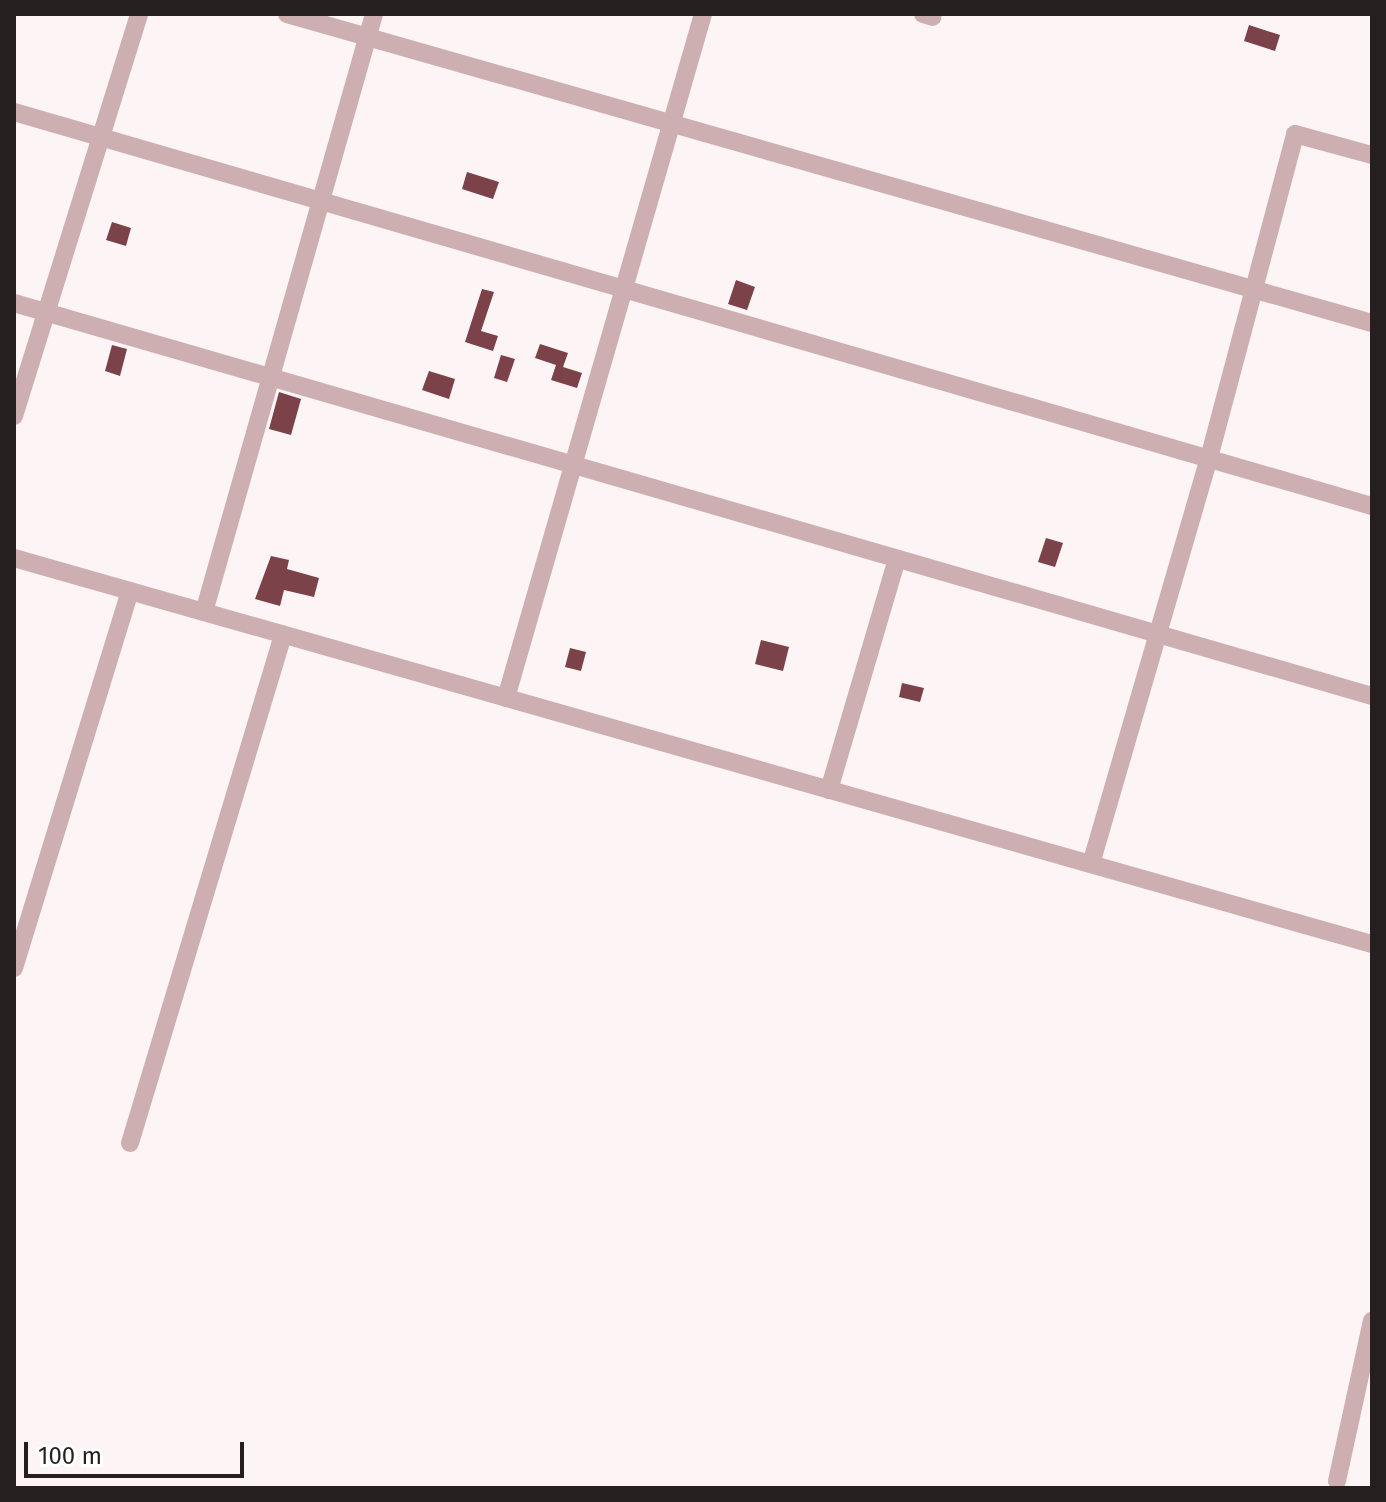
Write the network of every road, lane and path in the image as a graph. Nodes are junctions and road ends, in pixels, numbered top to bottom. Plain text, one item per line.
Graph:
1 (139, 14) edge
2 (287, 14) edge
3 (374, 14) edge
4 (703, 14) edge
5 (368, 37) junction
6 (14, 112) edge
7 (669, 123) junction
8 (100, 138) junction
9 (1372, 155) edge
10 (318, 205) junction
11 (624, 289) junction
12 (1255, 290) junction
13 (14, 303) edge
14 (46, 312) junction
15 (1372, 323) edge
16 (271, 377) junction
17 (14, 416) edge
18 (1209, 458) junction
19 (573, 465) junction
20 (1372, 506) edge
21 (14, 558) edge
22 (897, 559) junction
23 (130, 591) junction
24 (204, 612) junction
25 (1158, 634) junction
26 (283, 635) junction
27 (1372, 696) edge
28 (506, 698) junction
29 (829, 790) junction
30 (1091, 864) junction
31 (1372, 944) edge
32 (14, 968) edge
33 (130, 1143) dead end
34 (1372, 1321) edge
35 (1337, 1481) dead end

1 - 8 street
2 - 5 street
3 - 5 street
4 - 7 street
5 - 7 street
5 - 10 street
6 - 8 street
7 - 11 street
7 - 12 street
8 - 10 street
8 - 14 street
9 - 12 street
10 - 11 street
10 - 16 street
11 - 18 street
11 - 19 street
12 - 15 street
12 - 18 street
13 - 14 street
14 - 16 street
14 - 17 street
16 - 19 street
16 - 24 street
18 - 20 street
18 - 25 street
19 - 22 street
19 - 28 street
21 - 23 street
22 - 25 street
22 - 29 street
23 - 24 street
23 - 32 street
24 - 26 street
25 - 27 street
25 - 30 street
26 - 28 street
26 - 33 street
28 - 29 street
29 - 30 street
30 - 31 street
34 - 35 street

